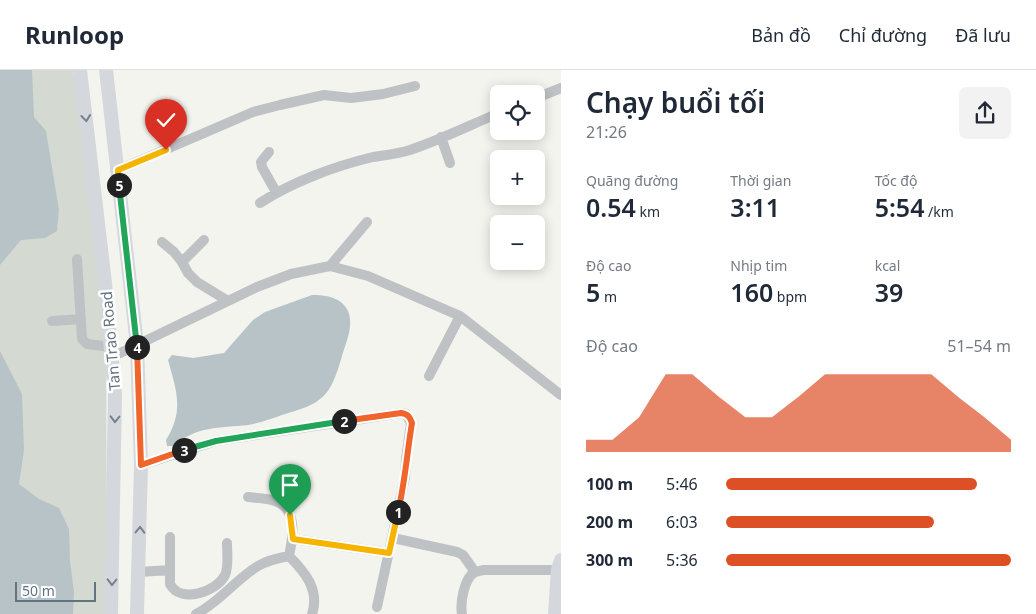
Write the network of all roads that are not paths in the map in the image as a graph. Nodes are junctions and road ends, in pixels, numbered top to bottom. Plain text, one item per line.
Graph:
1 (80, 70) edge
2 (106, 70) edge
3 (415, 86) dead end
4 (561, 88) edge
5 (545, 94) edge
6 (490, 117) edge
7 (441, 137) junction
8 (269, 152) dead end
9 (450, 163) dead end
10 (118, 170) junction
11 (276, 192) junction
12 (260, 203) dead end
13 (367, 222) dead end
14 (204, 240) dead end
15 (162, 242) dead end
16 (76, 259) dead end
17 (182, 262) junction
18 (330, 266) junction
19 (228, 301) junction
20 (460, 316) junction
21 (81, 319) junction
22 (52, 321) dead end
23 (137, 345) junction
24 (112, 352) junction
25 (429, 376) dead end
26 (561, 395) edge
27 (141, 465) junction
28 (248, 497) dead end
29 (170, 537) dead end
30 (393, 538) junction
31 (293, 539) junction
32 (228, 543) dead end
33 (389, 553) junction
34 (288, 556) junction
35 (560, 567) edge
36 (170, 570) junction
37 (139, 572) junction
38 (475, 572) junction
39 (377, 607) dead end
40 (111, 614) edge
41 (138, 614) edge
42 (196, 614) edge
43 (312, 614) edge
44 (462, 614) edge
45 (555, 614) edge

1 -> 24 main road, Tan Trao Road
2 - 10 main road, Tan Trao Road
3 - 10 street
4 - 5 street
6 - 7 street
7 - 9 street
7 - 11 street
8 - 11 street
10 - 23 main road, Tan Trao Road
11 - 12 street
13 - 18 street
14 - 17 street
15 - 17 street
16 - 21 street
17 - 19 street
18 - 19 street
18 - 20 street
19 - 23 street
20 - 25 street
20 - 26 street
21 - 22 street
21 - 24 street
23 - 24 street
23 - 27 main road, Tan Trao Road
24 -> 40 main road, Tan Trao Road
27 - 30 street
37 -> 27 main road, Tan Trao Road
28 - 31 street
29 - 36 street
30 - 33 street
30 - 38 street
31 - 33 street
31 - 34 street
32 - 36 street
33 - 39 street
34 - 42 street
34 - 43 street
35 - 38 street
35 - 45 main road
36 - 37 street
37 - 41 main road, Tan Trao Road
38 - 44 street

